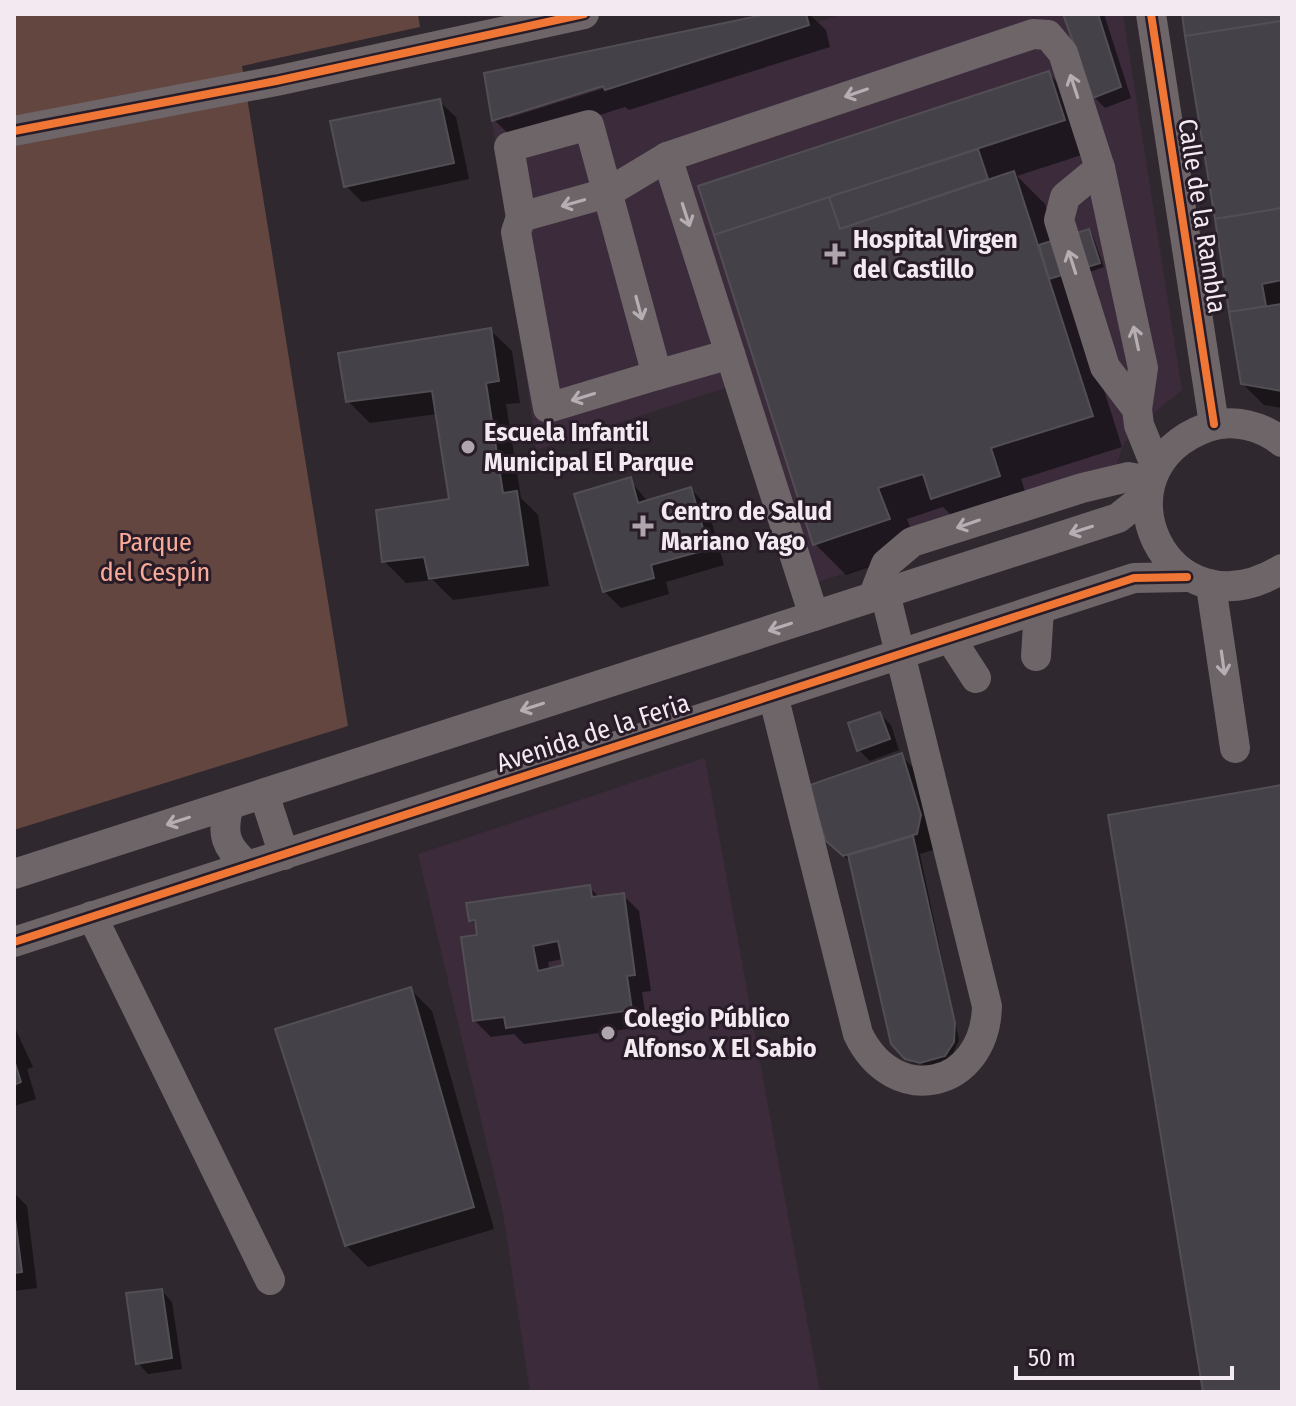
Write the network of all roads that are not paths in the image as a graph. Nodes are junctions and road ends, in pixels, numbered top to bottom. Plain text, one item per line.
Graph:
1 (584, 14) edge
2 (1151, 14) edge
3 (14, 131) edge
4 (667, 157) junction
5 (1100, 168) junction
6 (607, 193) junction
7 (521, 217) junction
8 (730, 354) junction
9 (657, 375) junction
10 (1137, 409) junction
11 (1214, 424) junction
12 (1282, 442) edge
13 (1152, 481) junction
14 (1282, 569) edge
15 (1199, 582) junction
16 (879, 595) junction
17 (1039, 609) junction
18 (814, 616) junction
19 (950, 638) junction
20 (901, 654) junction
21 (1036, 656) dead end
22 (976, 678) dead end
23 (773, 695) junction
24 (1235, 748) dead end
25 (264, 794) junction
26 (229, 805) junction
27 (284, 855) junction
28 (248, 866) junction
29 (14, 874) edge
30 (92, 916) junction
31 (14, 942) edge
32 (270, 1280) dead end

1 - 3 street
2 - 11 street, Calle de la Rambla
5 -> 4 street
4 - 6 street
4 -> 8 street
10 -> 5 street
10 -> 5 street
6 -> 7 street
6 - 7 street
6 -> 9 street
9 -> 7 street
8 - 9 street
8 - 18 street
10 - 13 street
11 - 12 street
11 - 13 street, Avenida de la Feria
13 - 15 street
13 -> 16 street, Avenida de la Feria
13 -> 16 street
14 - 15 street, Avenida de la Feria
15 - 17 street, Avenida de la Feria
15 -> 24 street
16 - 18 street, Avenida de la Feria
16 - 20 street
17 - 19 street, Avenida de la Feria
17 - 21 street
18 -> 25 street, Avenida de la Feria
19 - 20 street, Avenida de la Feria
19 - 22 street
20 - 23 street, Avenida de la Feria
20 - 23 street
23 - 27 street, Avenida de la Feria
25 - 26 street, Avenida de la Feria
25 - 27 street
26 - 28 street
26 -> 29 street, Avenida de la Feria
27 - 28 street, Avenida de la Feria
28 - 30 street, Avenida de la Feria
30 - 31 street, Avenida de la Feria
30 - 32 street

